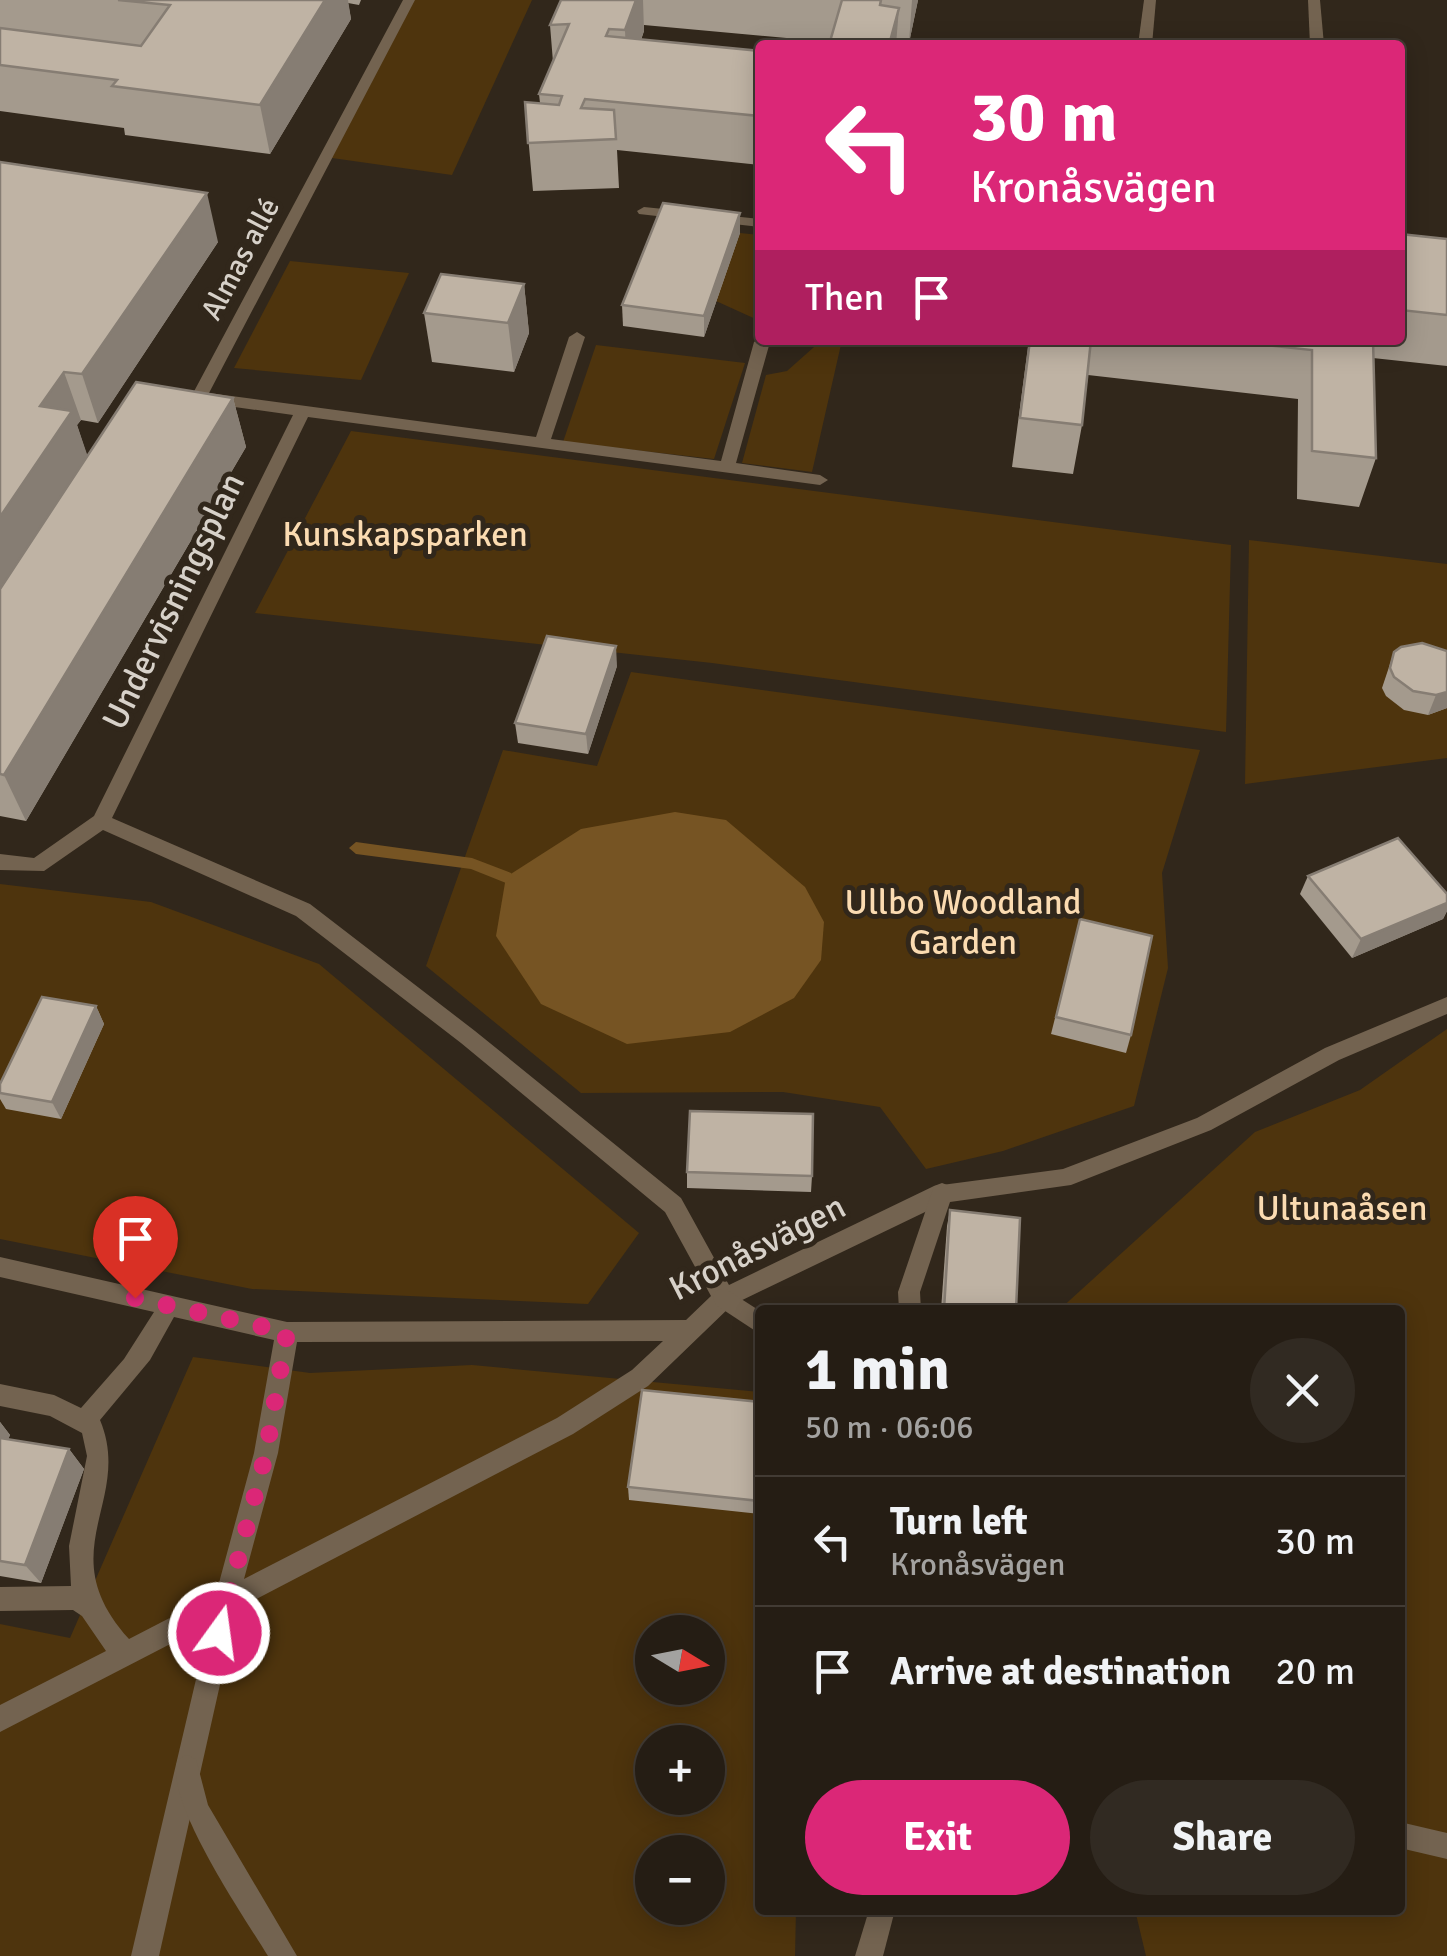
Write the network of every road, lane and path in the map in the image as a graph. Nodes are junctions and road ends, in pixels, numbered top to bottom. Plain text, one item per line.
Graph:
1 (409, 0) edge
2 (1150, 0) edge
3 (1314, 0) edge
4 (1145, 40) edge
5 (1317, 40) edge
6 (644, 210) dead end
7 (755, 222) edge
8 (578, 337) dead end
9 (761, 345) edge
10 (303, 410) junction
11 (542, 443) junction
12 (727, 468) junction
13 (820, 480) dead end
14 (101, 821) junction
15 (0, 862) edge
16 (1447, 1005) edge
17 (942, 1193) junction
18 (0, 1267) edge
19 (724, 1298) junction
20 (168, 1305) junction
21 (910, 1305) edge
22 (755, 1320) edge
23 (690, 1330) junction
24 (287, 1332) junction
25 (0, 1395) edge
26 (84, 1421) junction
27 (0, 1599) edge
28 (227, 1600) junction
29 (89, 1606) junction
30 (125, 1653) junction
31 (0, 1719) edge
32 (187, 1768) junction
33 (1405, 1836) edge
34 (1447, 1846) edge
35 (881, 1915) edge
36 (146, 1956) edge
37 (282, 1956) edge
38 (869, 1956) edge

1 - 10 street, Almas allé
2 - 4 street
3 - 5 street
6 - 7 street
8 - 11 street
9 - 12 street
10 - 11 street, Almas allé
10 - 14 street, Undervisningsplan
11 - 12 street, Almas allé
12 - 13 street, Almas allé
14 - 15 street
14 - 19 street
16 - 17 street, Kronåsvägen
17 - 19 street, Kronåsvägen
17 - 21 street
18 - 20 street, Kronåsvägen
19 - 22 street
19 - 23 street, Kronåsvägen
20 - 24 street, Kronåsvägen
20 - 26 street
23 - 24 street, Kronåsvägen
23 - 28 street
24 - 28 street
25 - 26 street
26 - 29 street
27 - 29 street
28 - 30 street
28 - 32 street
29 - 30 street
30 - 31 street
32 - 36 street
32 - 37 street
33 - 34 street
35 - 38 street

